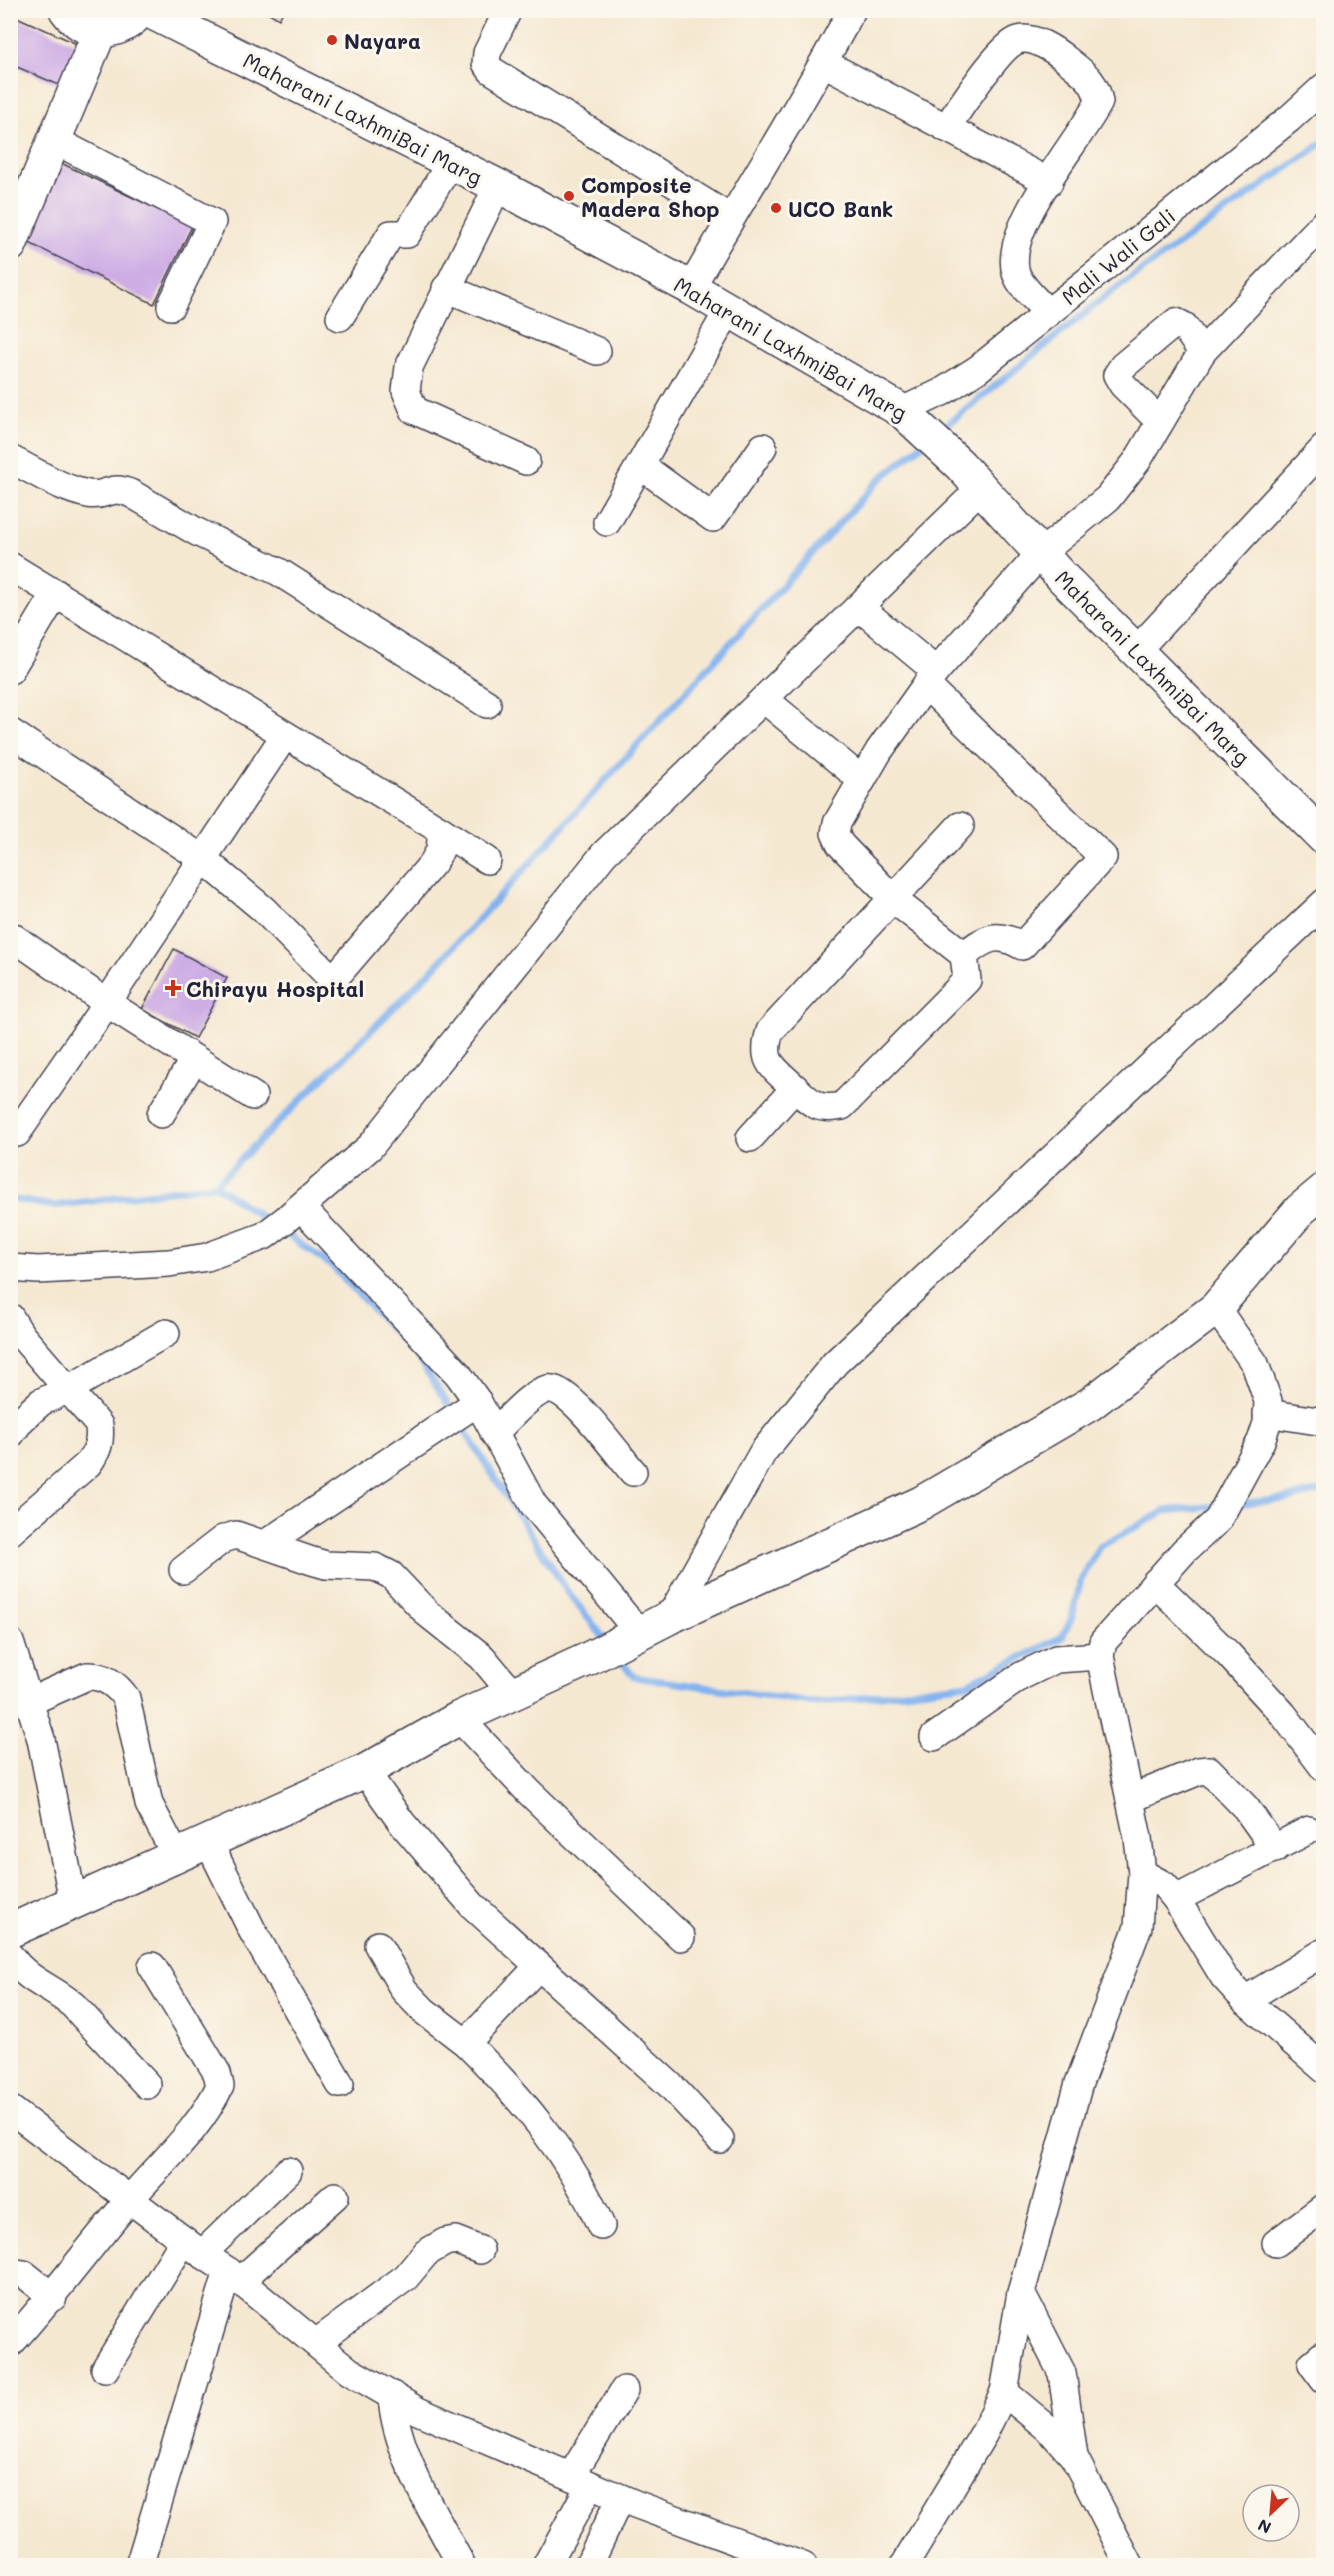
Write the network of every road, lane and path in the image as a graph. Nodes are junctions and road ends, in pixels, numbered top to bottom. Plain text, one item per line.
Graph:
1 (66, 10) edge
2 (141, 10) edge
3 (147, 10) edge
4 (508, 10) edge
5 (852, 10) edge
6 (100, 31) junction
7 (824, 63) junction
8 (1323, 87) edge
9 (946, 128) junction
10 (54, 140) junction
11 (451, 162) junction
12 (1049, 182) junction
13 (498, 186) junction
14 (730, 218) junction
15 (1323, 223) edge
16 (10, 245) edge
17 (446, 288) junction
18 (691, 288) junction
19 (171, 306) dead end
20 (728, 311) junction
21 (1048, 313) junction
22 (340, 317) dead end
23 (597, 351) dead end
24 (1202, 352) junction
25 (911, 418) junction
26 (1160, 422) junction
27 (763, 447) dead end
28 (1323, 448) edge
29 (10, 459) edge
30 (526, 461) dead end
31 (640, 465) junction
32 (971, 477) junction
33 (607, 522) dead end
34 (1040, 554) junction
35 (10, 567) edge
36 (56, 593) junction
37 (859, 607) junction
38 (1136, 651) junction
39 (10, 670) edge
40 (931, 678) junction
41 (764, 699) junction
42 (487, 704) dead end
43 (10, 732) edge
44 (285, 735) junction
45 (862, 780) junction
46 (960, 826) dead end
47 (442, 831) junction
48 (1323, 838) edge
49 (203, 859) junction
50 (487, 860) dead end
51 (894, 900) junction
52 (1323, 903) edge
53 (10, 935) edge
54 (964, 955) junction
55 (107, 1003) junction
56 (194, 1059) junction
57 (795, 1088) junction
58 (253, 1096) dead end
59 (161, 1114) dead end
60 (17, 1133) dead end
61 (750, 1138) dead end
62 (1320, 1200) edge
63 (293, 1213) junction
64 (10, 1268) edge
65 (1216, 1308) junction
66 (10, 1317) edge
67 (166, 1333) dead end
68 (67, 1390) junction
69 (478, 1402) junction
70 (1267, 1413) junction
71 (1323, 1422) edge
72 (494, 1433) junction
73 (10, 1435) edge
74 (633, 1472) dead end
75 (14, 1522) edge
76 (265, 1544) junction
77 (183, 1570) dead end
78 (1155, 1584) junction
79 (670, 1617) junction
80 (633, 1637) junction
81 (10, 1642) edge
82 (1100, 1656) junction
83 (513, 1694) junction
84 (29, 1702) junction
85 (459, 1718) junction
86 (934, 1737) dead end
87 (1323, 1768) edge
88 (365, 1771) junction
89 (1130, 1799) junction
90 (1309, 1830) dead end
91 (208, 1842) junction
92 (1275, 1849) junction
93 (175, 1854) junction
94 (1142, 1873) junction
95 (1176, 1899) junction
96 (73, 1901) junction
97 (10, 1930) edge
98 (681, 1937) dead end
99 (378, 1945) dead end
100 (1323, 1952) edge
101 (10, 1956) edge
102 (152, 1966) dead end
103 (539, 1966) junction
104 (1245, 2000) junction
105 (466, 2043) junction
106 (1323, 2069) edge
107 (340, 2084) dead end
108 (147, 2085) dead end
109 (10, 2109) edge
110 (720, 2139) dead end
111 (288, 2171) dead end
112 (335, 2196) dead end
113 (130, 2199) junction
114 (1323, 2206) edge
115 (601, 2226) dead end
116 (1276, 2243) dead end
117 (193, 2247) junction
118 (480, 2250) dead end
119 (10, 2272) edge
120 (234, 2276) junction
121 (1022, 2293) junction
122 (53, 2297) junction
123 (316, 2343) junction
124 (10, 2344) edge
125 (1323, 2354) edge
126 (105, 2369) dead end
127 (1323, 2380) edge
128 (624, 2390) dead end
129 (1004, 2391) junction
130 (392, 2395) junction
131 (1074, 2457) junction
132 (580, 2480) junction
133 (620, 2498) junction
134 (139, 2565) edge
135 (462, 2565) edge
136 (546, 2565) edge
137 (588, 2565) edge
138 (803, 2565) edge
139 (904, 2565) edge
140 (1130, 2565) edge

1 - 6 main road
2 - 6 main road
3 - 11 main road, Maharani LaxhmiBai Marg
4 - 14 street
5 - 7 street
6 - 10 main road
7 - 9 street
7 - 14 street
8 - 21 street, Mali Wali Gali
9 - 12 street
9 - 12 street
10 - 16 main road
10 - 19 street
11 - 13 main road, Maharani LaxhmiBai Marg
11 - 22 street
12 - 21 street
13 - 17 street
13 - 18 main road, Maharani LaxhmiBai Marg
14 - 18 street
15 - 24 street
17 - 23 street
17 - 30 street
18 - 20 main road, Maharani LaxhmiBai Marg
20 - 25 main road, Maharani LaxhmiBai Marg
20 - 31 street
21 - 25 street, Mali Wali Gali
24 - 26 street
24 - 26 street
25 - 32 main road, Maharani LaxhmiBai Marg
26 - 34 street
27 - 31 street
28 - 38 street
29 - 42 street
31 - 33 street
32 - 34 main road, Maharani LaxhmiBai Marg
32 - 37 street
34 - 38 main road, Maharani LaxhmiBai Marg
34 - 40 street
35 - 36 street
36 - 39 street
36 - 44 street
37 - 40 street
37 - 41 street
38 - 48 main road, Maharani LaxhmiBai Marg
40 - 45 street
40 - 54 street
41 - 45 street
41 - 63 street
43 - 49 street
44 - 47 street
44 - 49 street
45 - 51 street
46 - 51 street
47 - 49 street
47 - 50 street
49 - 55 street
51 - 54 street
51 - 57 street
52 - 79 street
53 - 55 street
54 - 57 street
55 - 56 street
55 - 60 street
56 - 58 street
56 - 59 street
57 - 61 street
62 - 65 main road
63 - 64 street
63 - 69 street
65 - 70 street
65 - 79 main road
66 - 68 street
67 - 68 street
68 - 73 street
68 - 75 street
69 - 72 street
69 - 76 street
70 - 71 street
70 - 78 street
72 - 74 street
72 - 80 street
76 - 77 street
76 - 83 street
78 - 82 street
78 - 87 street
79 - 80 main road
80 - 83 main road
81 - 84 street
82 - 86 street
82 - 89 street
83 - 85 main road
84 - 93 street
84 - 96 street
85 - 88 main road
85 - 98 street
88 - 91 main road
88 - 103 street
89 - 92 street
89 - 94 street
90 - 92 street
91 - 93 main road
91 - 107 street
92 - 95 street
93 - 96 main road
94 - 95 street
94 - 121 street
95 - 104 street
96 - 97 main road
99 - 105 street
100 - 104 street
101 - 108 street
102 - 113 street
103 - 105 street
103 - 110 street
104 - 106 street
105 - 115 street
109 - 113 street
111 - 117 street
112 - 120 street
113 - 117 street
113 - 122 street
114 - 116 street
117 - 120 street
117 - 126 street
118 - 123 street
119 - 122 street
120 - 123 street
120 - 134 street
121 - 129 street
121 - 131 street
122 - 124 street
123 - 130 street
125 - 127 street
128 - 132 street
129 - 131 street
129 - 139 street
130 - 132 street
130 - 135 street
131 - 140 street
132 - 133 street
132 - 136 street
133 - 137 street
133 - 138 street

